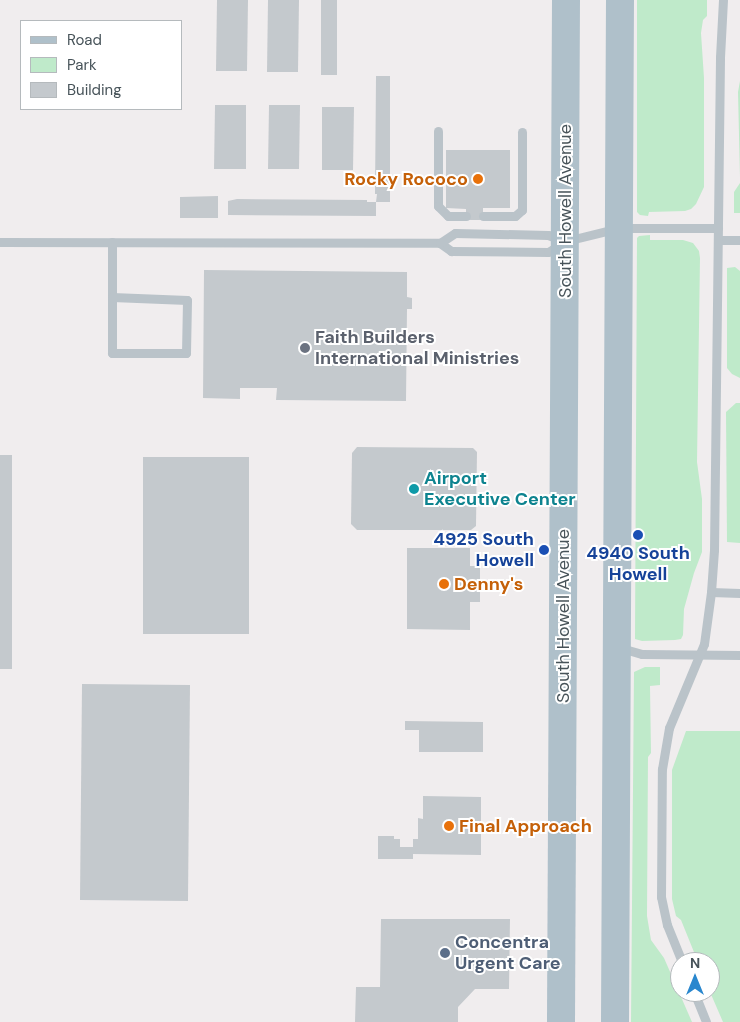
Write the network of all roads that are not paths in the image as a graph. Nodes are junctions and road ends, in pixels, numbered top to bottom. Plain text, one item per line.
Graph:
1 (566, 0) edge
2 (620, 0) edge
3 (723, 0) edge
4 (438, 131) dead end
5 (522, 132) dead end
6 (466, 216) dead end
7 (483, 216) dead end
8 (619, 228) junction
9 (718, 228) junction
10 (718, 240) junction
11 (740, 240) edge
12 (566, 241) junction
13 (0, 242) edge
14 (112, 242) junction
15 (440, 243) junction
16 (112, 297) junction
17 (711, 592) junction
18 (740, 593) edge
19 (618, 647) junction
20 (700, 655) junction
21 (740, 655) edge
22 (678, 952) edge
23 (698, 1002) edge
24 (562, 1022) edge
25 (615, 1022) edge
26 (706, 1022) edge

1 - 12 main road, South Howell Avenue
2 - 8 main road
3 - 9 lane
4 - 6 lane
5 - 7 lane
8 - 9 lane
8 - 12 lane
8 - 19 main road
9 - 10 lane
10 - 11 lane
10 - 17 lane
12 - 15 lane
12 - 15 lane
12 - 24 main road, South Howell Avenue
13 - 14 lane
14 - 15 lane
14 - 16 lane
16 - 16 lane
17 - 18 lane
17 - 20 lane
19 - 20 lane
19 - 25 main road
20 - 21 lane
20 - 22 lane
23 - 26 lane

